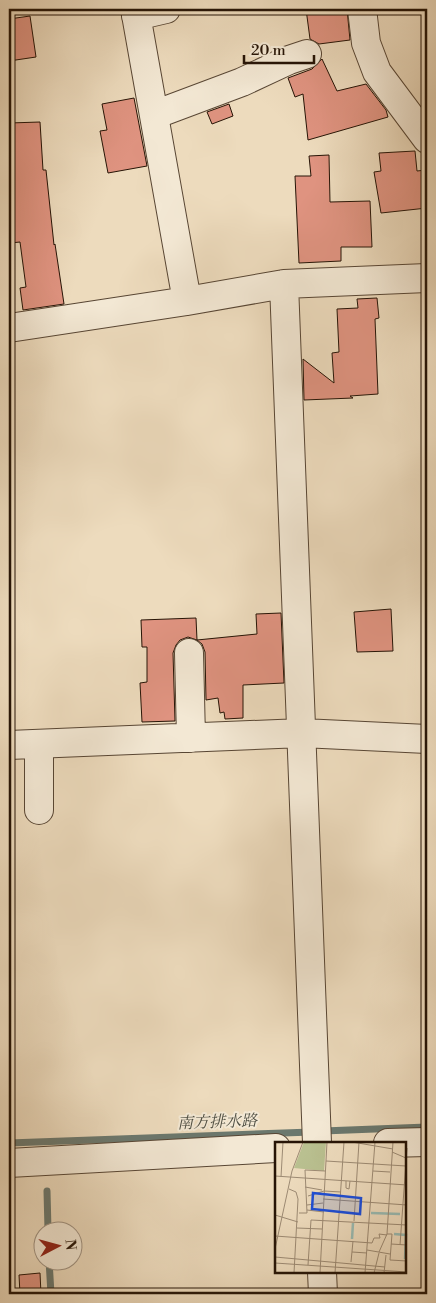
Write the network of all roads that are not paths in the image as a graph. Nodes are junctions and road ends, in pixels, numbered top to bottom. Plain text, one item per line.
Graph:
1 (166, 9) edge
2 (362, 9) edge
3 (135, 12) edge
4 (307, 54) dead end
5 (154, 115) junction
6 (427, 139) edge
7 (427, 278) edge
8 (284, 284) junction
9 (187, 301) junction
10 (9, 328) edge
11 (189, 653) dead end
12 (302, 733) junction
13 (191, 738) junction
14 (427, 739) edge
15 (39, 744) junction
16 (9, 745) edge
17 (38, 810) dead end
18 (317, 1142) edge
19 (427, 1142) edge
20 (406, 1143) edge
21 (275, 1148) edge
22 (9, 1163) edge
23 (322, 1273) edge
24 (323, 1294) edge

1 - 3 street
2 - 6 street
3 - 5 street
4 - 5 street
5 - 9 street
7 - 8 street
8 - 9 street
8 - 12 street
9 - 10 street
11 - 13 street
12 - 13 street
12 - 14 street
12 - 18 street
13 - 15 street
15 - 16 street
15 - 17 street
19 - 20 street
21 - 22 street
23 - 24 street

